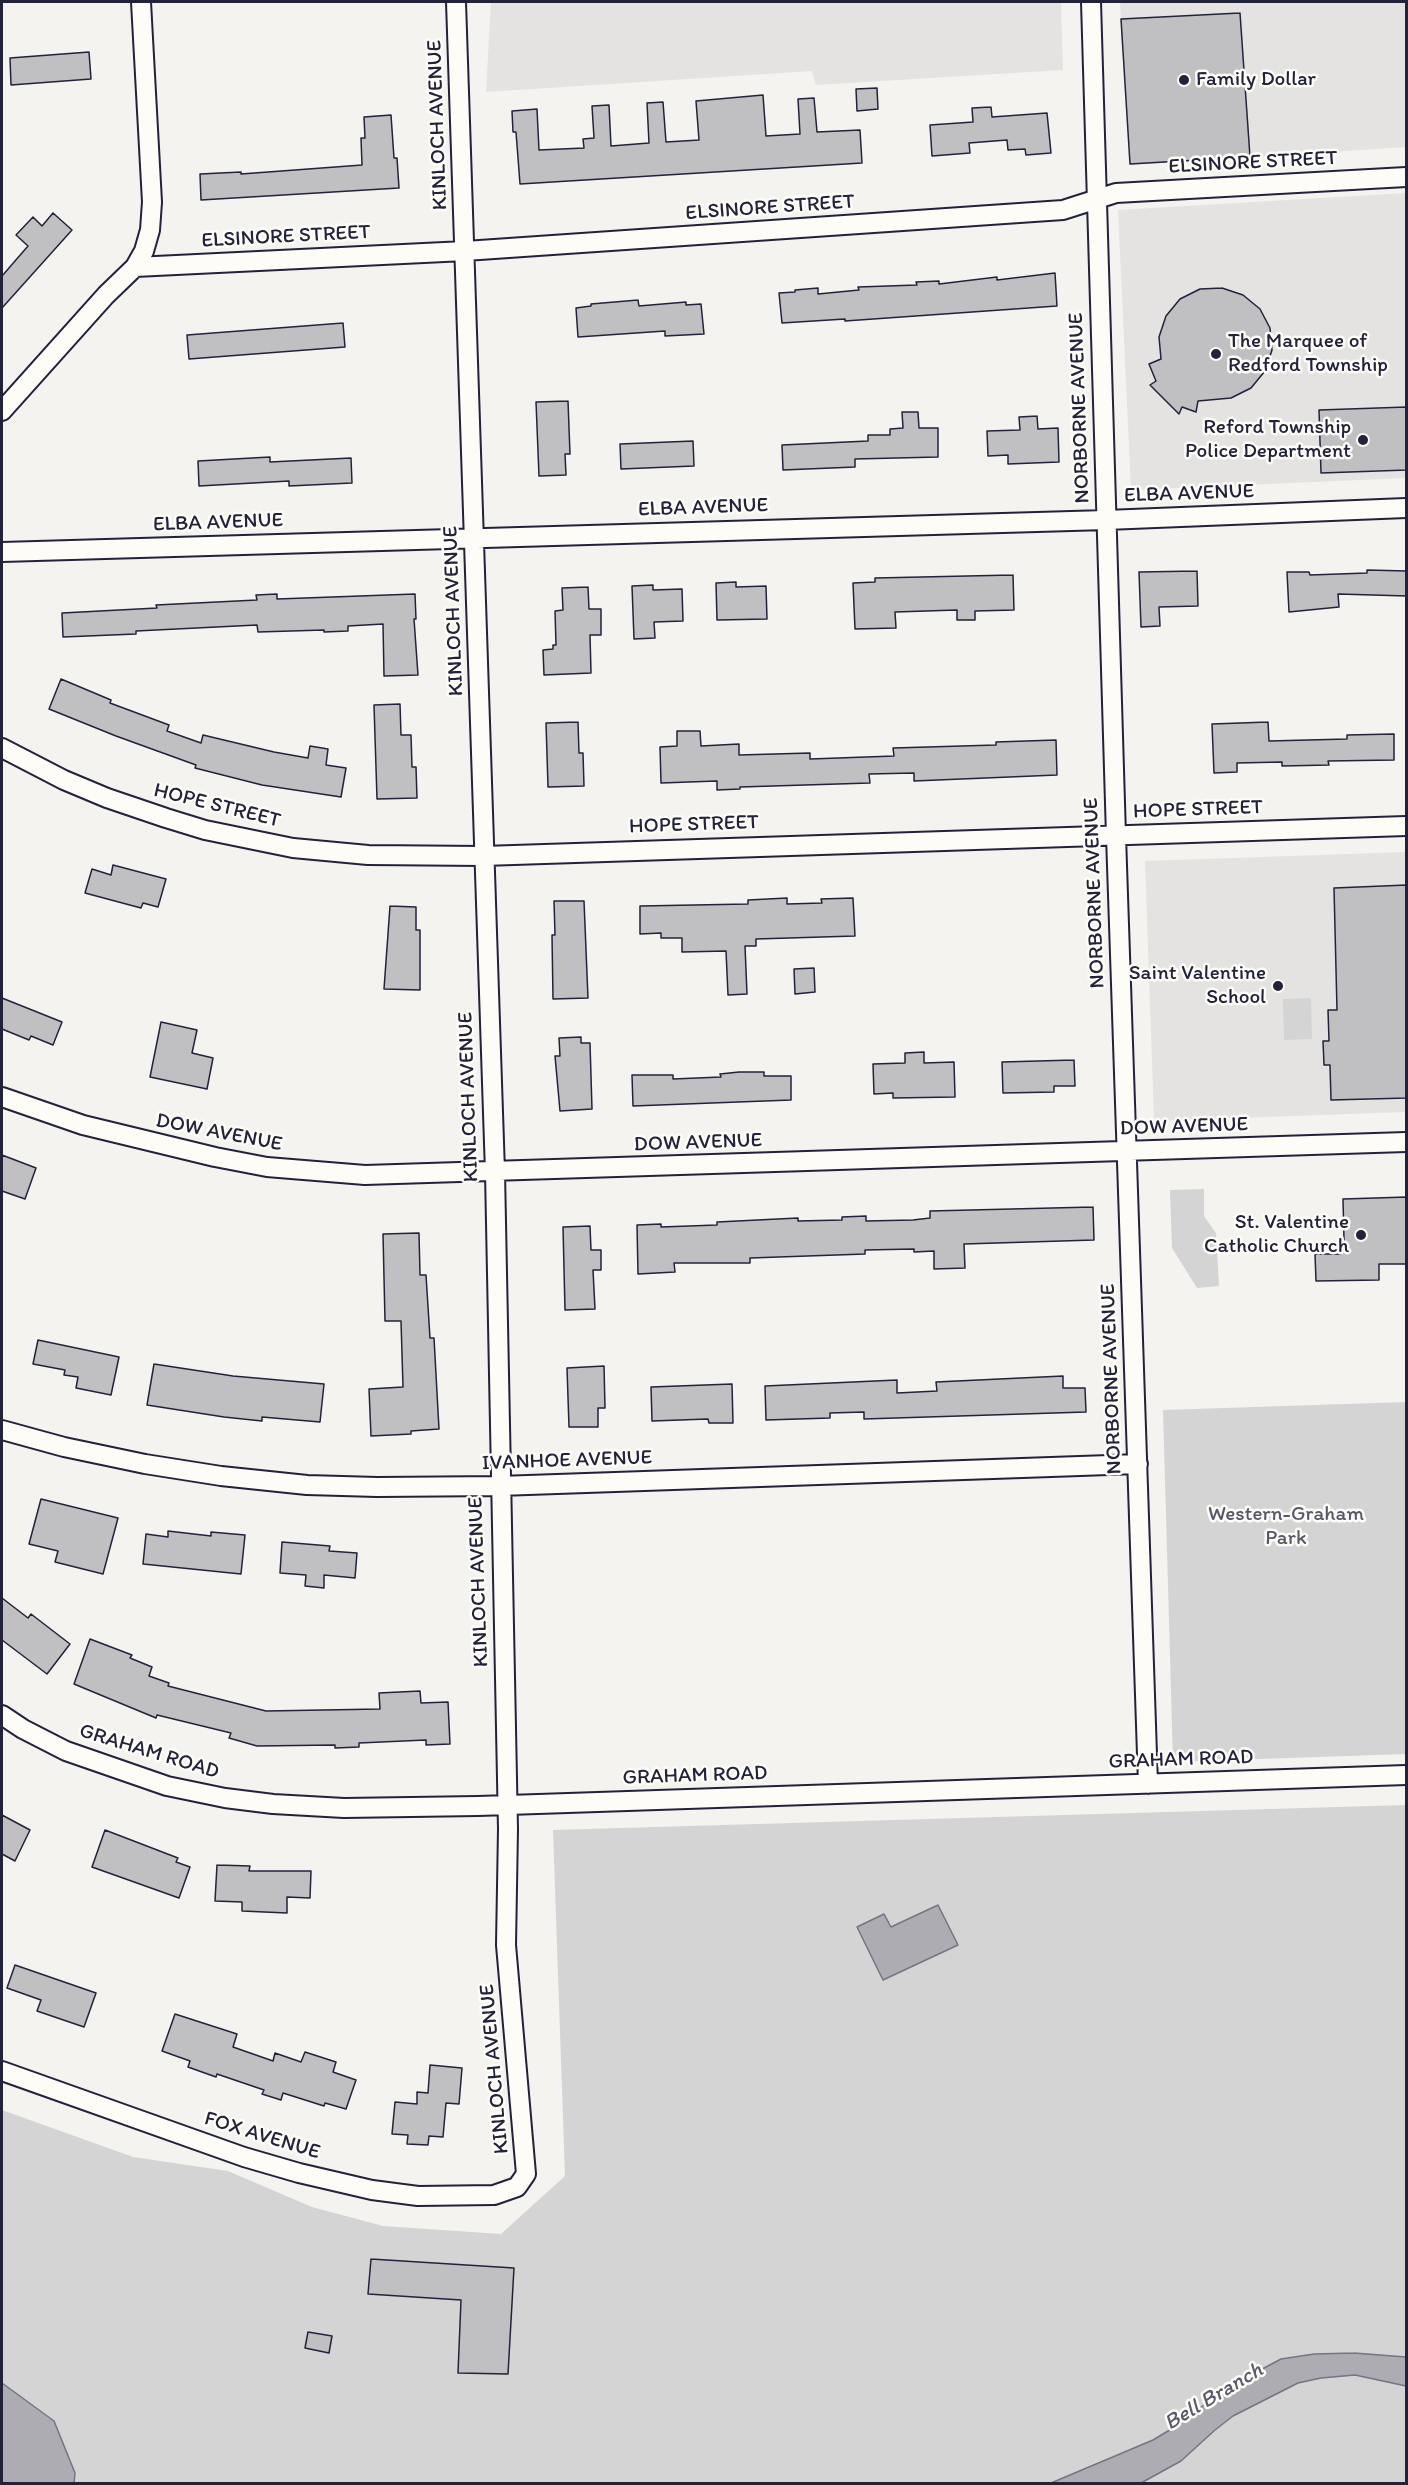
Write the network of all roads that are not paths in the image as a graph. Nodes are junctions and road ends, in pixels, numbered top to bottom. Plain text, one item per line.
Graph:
1 (141, 2) edge
2 (456, 2) edge
3 (1091, 2) edge
4 (1407, 177) edge
5 (1096, 200) junction
6 (465, 250) junction
7 (135, 267) junction
8 (2, 411) edge
9 (1407, 508) edge
10 (1106, 520) junction
11 (475, 537) junction
12 (2, 552) edge
13 (2, 748) edge
14 (1407, 826) edge
15 (1116, 836) junction
16 (483, 856) junction
17 (2, 1096) edge
18 (1407, 1142) edge
19 (1126, 1152) junction
20 (495, 1172) junction
21 (2, 1430) edge
22 (1138, 1464) junction
23 (499, 1486) junction
24 (2, 1715) edge
25 (1407, 1775) edge
26 (1148, 1784) junction
27 (507, 1805) junction
28 (2, 2071) edge
29 (517, 2187) joint

1 - 7 street
2 - 6 street, KINLOCH AVENUE
3 - 5 street, NORBORNE AVENUE
4 - 5 street, ELSINORE STREET
5 - 6 street, ELSINORE STREET
5 - 10 street, NORBORNE AVENUE
6 - 7 street, ELSINORE STREET
6 - 11 street, KINLOCH AVENUE
7 - 8 street
9 - 10 street, ELBA AVENUE
10 - 11 street, ELBA AVENUE
10 - 15 street, NORBORNE AVENUE
11 - 12 street, ELBA AVENUE
11 - 16 street, KINLOCH AVENUE
13 - 16 street, HOPE STREET
14 - 15 street, HOPE STREET
15 - 16 street, HOPE STREET
15 - 19 street, NORBORNE AVENUE
16 - 20 street, KINLOCH AVENUE
17 - 20 street, DOW AVENUE
18 - 19 street, DOW AVENUE
19 - 20 street, DOW AVENUE
19 - 22 street, NORBORNE AVENUE
20 - 23 street, KINLOCH AVENUE
21 - 23 street, IVANHOE AVENUE
22 - 23 street, IVANHOE AVENUE
22 - 26 street, NORBORNE AVENUE
23 - 27 street, KINLOCH AVENUE
24 - 27 street, GRAHAM ROAD
25 - 26 street, GRAHAM ROAD
26 - 27 street, GRAHAM ROAD
27 - 29 street, KINLOCH AVENUE
28 - 29 street, FOX AVENUE

